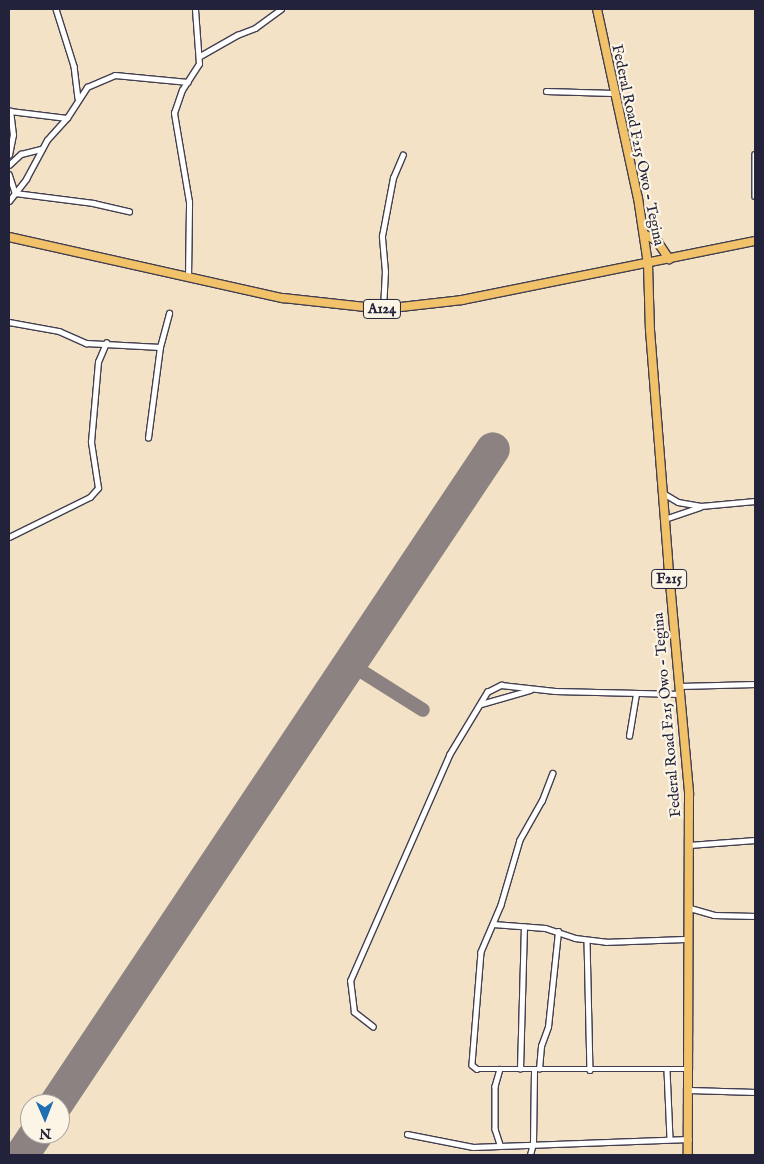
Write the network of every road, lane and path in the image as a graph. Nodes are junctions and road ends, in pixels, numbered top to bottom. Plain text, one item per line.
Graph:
1 (56, 9) edge
2 (195, 9) edge
3 (281, 9) edge
4 (597, 9) edge
5 (200, 56) junction
6 (188, 82) junction
7 (546, 91) dead end
8 (613, 92) junction
9 (78, 98) junction
10 (10, 111) edge
11 (67, 118) junction
12 (41, 149) junction
13 (755, 154) edge
14 (9, 155) edge
15 (403, 155) dead end
16 (9, 165) edge
17 (9, 174) edge
18 (15, 193) junction
19 (755, 196) edge
20 (9, 201) edge
21 (129, 211) dead end
22 (644, 234) junction
23 (9, 237) edge
24 (755, 241) edge
25 (669, 259) junction
26 (648, 264) junction
27 (188, 278) junction
28 (383, 309) junction
29 (169, 313) dead end
30 (9, 322) edge
31 (106, 343) junction
32 (160, 347) junction
33 (148, 438) dead end
34 (663, 493) junction
35 (755, 501) edge
36 (701, 506) junction
37 (665, 519) junction
38 (9, 537) edge
39 (755, 684) edge
40 (531, 689) junction
41 (680, 690) junction
42 (636, 694) junction
43 (481, 704) junction
44 (629, 736) dead end
45 (553, 773) dead end
46 (755, 840) edge
47 (689, 845) junction
48 (690, 908) junction
49 (755, 916) edge
50 (493, 924) junction
51 (524, 927) junction
52 (558, 932) junction
53 (690, 939) junction
54 (587, 940) junction
55 (373, 1027) dead end
56 (500, 1069) junction
57 (520, 1069) junction
58 (689, 1069) junction
59 (536, 1070) junction
60 (590, 1070) junction
61 (667, 1070) junction
62 (689, 1090) junction
63 (755, 1092) edge
64 (408, 1134) dead end
65 (670, 1139) junction
66 (689, 1139) junction
67 (533, 1143) junction
68 (500, 1144) junction
69 (530, 1155) edge
70 (688, 1155) edge

1 - 9 street
2 - 5 street
3 - 5 street
4 - 8 main road, Federal Road F215 Owo - Tegina / F215
5 - 6 street
6 - 9 street
6 - 27 street
7 - 8 street
8 - 22 main road, Federal Road F215 Owo - Tegina / F215
9 - 11 street
10 - 11 street
10 - 14 street
11 - 12 street
12 - 16 street
12 - 18 street
13 - 19 street
15 - 28 street
17 - 18 street
18 - 20 street
18 - 21 street
22 - 25 main road
22 - 26 main road, Federal Road F215 Owo - Tegina / F215
23 - 27 main road, A124
24 - 25 main road, A124
25 - 26 main road, A124
26 - 28 main road, A124
26 - 34 main road, Federal Road F215 Owo - Tegina / F215
27 - 28 main road, A124
29 - 32 street
30 - 31 street
31 - 32 street
31 - 38 street
32 - 33 street
34 - 36 street
34 - 37 main road, Federal Road F215 Owo - Tegina / F215
35 - 36 street
36 - 37 street
37 - 41 main road, Federal Road F215 Owo - Tegina / F215
39 - 41 street
40 - 42 street
40 - 43 street
40 - 43 street
41 - 42 street
41 - 47 main road, Federal Road F215 Owo - Tegina / F215
42 - 44 street
43 - 55 street
45 - 50 street
46 - 47 street
47 - 48 main road, Federal Road F215 Owo - Tegina / F215
48 - 49 street
48 - 53 main road, Federal Road F215 Owo - Tegina / F215
50 - 51 street
50 - 56 street
51 - 52 street
51 - 57 street
52 - 54 street
52 - 59 street
53 - 54 street
53 - 58 main road, Federal Road F215 Owo - Tegina / F215
54 - 60 street
56 - 57 street
56 - 68 street
57 - 59 street
58 - 61 street
58 - 62 main road, Federal Road F215 Owo - Tegina / F215
59 - 60 street
59 - 67 street
60 - 61 street
61 - 65 street
62 - 63 street
62 - 66 main road, Federal Road F215 Owo - Tegina / F215
64 - 68 street
65 - 66 street
65 - 67 street
66 - 70 main road, Federal Road F215 Owo - Tegina / F215
67 - 68 street
67 - 69 street

